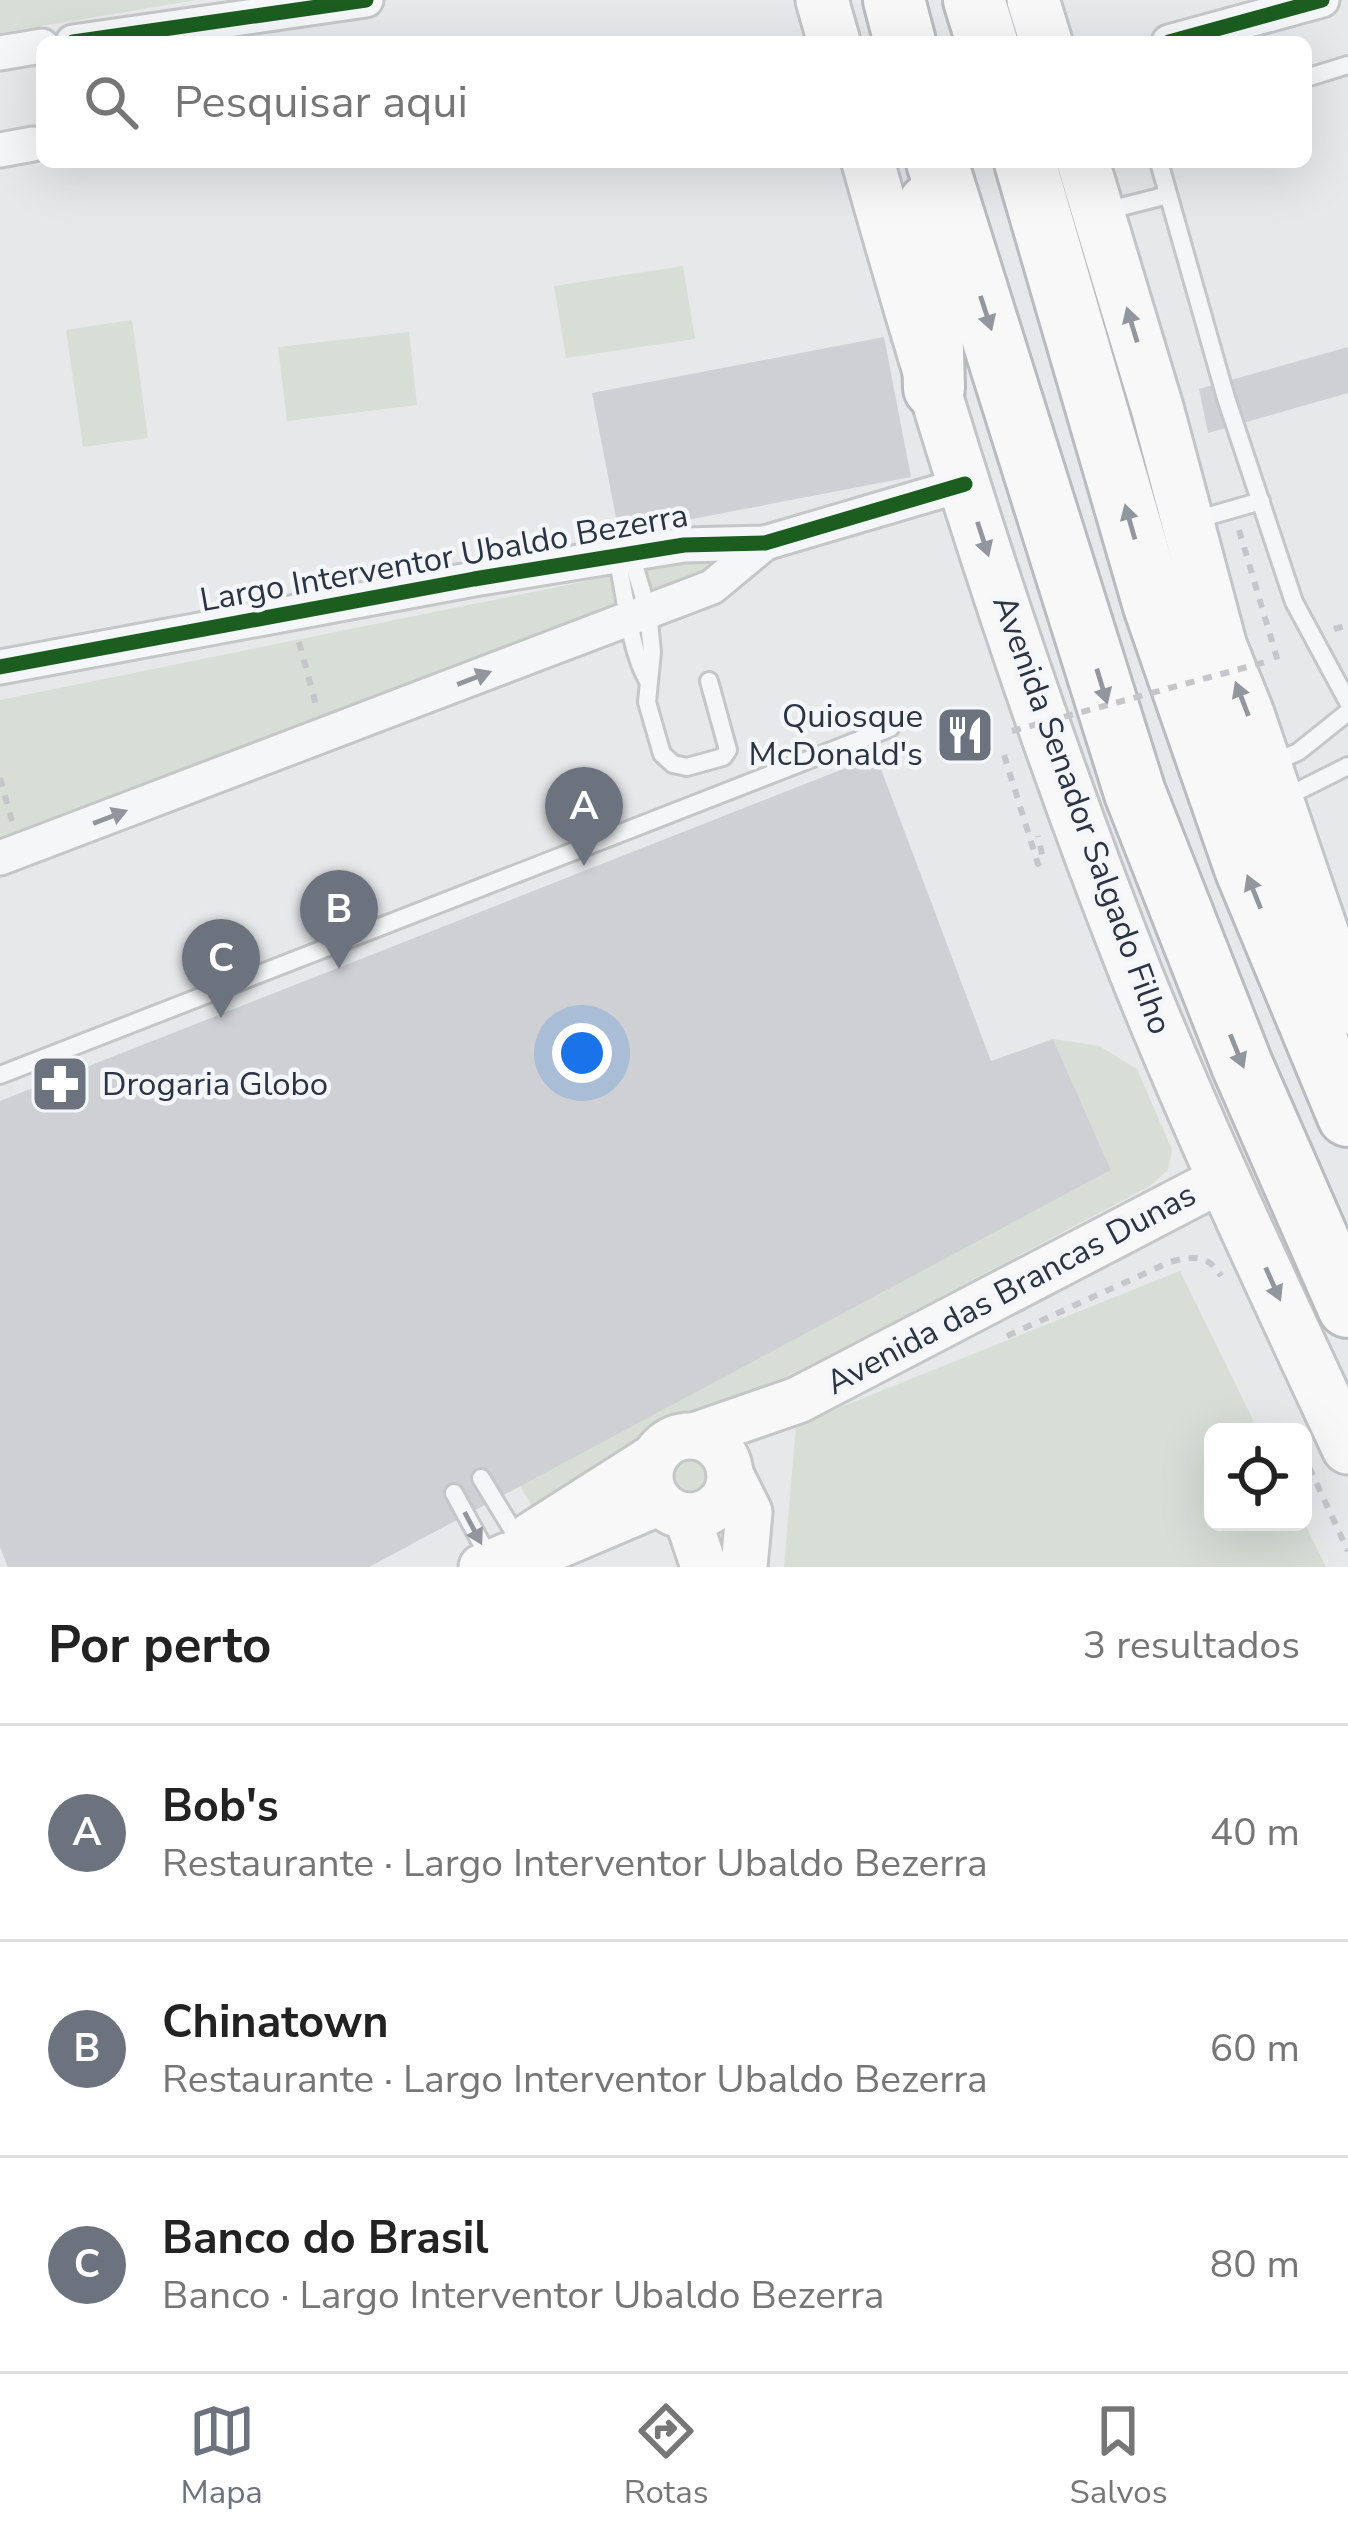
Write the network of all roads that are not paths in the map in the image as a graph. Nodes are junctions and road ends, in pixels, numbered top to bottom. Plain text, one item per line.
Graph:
1 (366, 0) edge
2 (822, 0) edge
3 (894, 0) edge
4 (974, 0) edge
5 (1004, 0) edge
6 (1033, 0) edge
7 (1322, 0) edge
8 (115, 36) edge
9 (832, 36) edge
10 (903, 36) edge
11 (985, 36) edge
12 (1007, 36) edge
13 (1044, 36) edge
14 (1191, 36) edge
15 (36, 47) edge
16 (0, 52) edge
17 (1348, 65) edge
18 (1312, 76) edge
19 (870, 168) edge
20 (928, 168) edge
21 (939, 168) edge
22 (1027, 168) edge
23 (1085, 168) edge
24 (1161, 168) edge
25 (1168, 195) junction
26 (1098, 213) junction
27 (934, 388) junction
28 (965, 484) junction
29 (1261, 502) junction
30 (1217, 520) junction
31 (765, 543) junction
32 (624, 555) junction
33 (640, 615) junction
34 (0, 667) edge
35 (709, 681) dead end
36 (1348, 702) edge
37 (1348, 712) edge
38 (890, 728) dead end
39 (1346, 773) edge
40 (1269, 784) junction
41 (10, 854) edge
42 (1348, 1008) edge
43 (0, 1075) edge
44 (1348, 1116) edge
45 (1224, 1178) junction
46 (1348, 1307) edge
47 (1348, 1448) edge
48 (716, 1455) junction
49 (654, 1457) junction
50 (482, 1478) dead end
51 (454, 1493) dead end
52 (673, 1509) junction
53 (500, 1557) edge
54 (704, 1567) edge
55 (744, 1567) edge

1 - 8 street
2 - 9 main road
3 - 10 highway
4 - 11 highway
5 - 12 main road
6 - 13 main road
7 - 14 street
15 - 16 street
17 - 18 lane
19 - 27 main road, Avenida Senador Salgado Filho
20 - 27 highway
21 -> 46 highway, Avenida Senador Salgado Filho
44 -> 22 highway
23 - 26 main road
24 - 25 lane
25 - 26 lane
25 - 29 lane
30 -> 26 main road
27 - 28 main road, Avenida Senador Salgado Filho
28 - 31 street, Largo Interventor Ubaldo Bezerra
28 -> 45 main road, Avenida Senador Salgado Filho
29 - 30 lane
29 - 36 lane
40 -> 30 main road
31 - 32 street, Largo Interventor Ubaldo Bezerra
31 - 33 street, Largo Interventor Ubaldo Bezerra
32 - 33 lane
32 - 34 street, Largo Interventor Ubaldo Bezerra
33 - 35 lane
41 -> 33 street, Largo Interventor Ubaldo Bezerra
37 - 40 lane
38 - 43 lane
39 - 40 lane
40 - 42 main road
45 -> 47 main road, Avenida Senador Salgado Filho
45 - 48 main road, Avenida das Brancas Dunas
48 - 49 main road
48 - 52 main road
48 - 55 main road
49 - 52 main road
49 - 53 main road
50 - 53 lane
51 -> 53 lane
52 - 53 main road
52 - 54 main road

